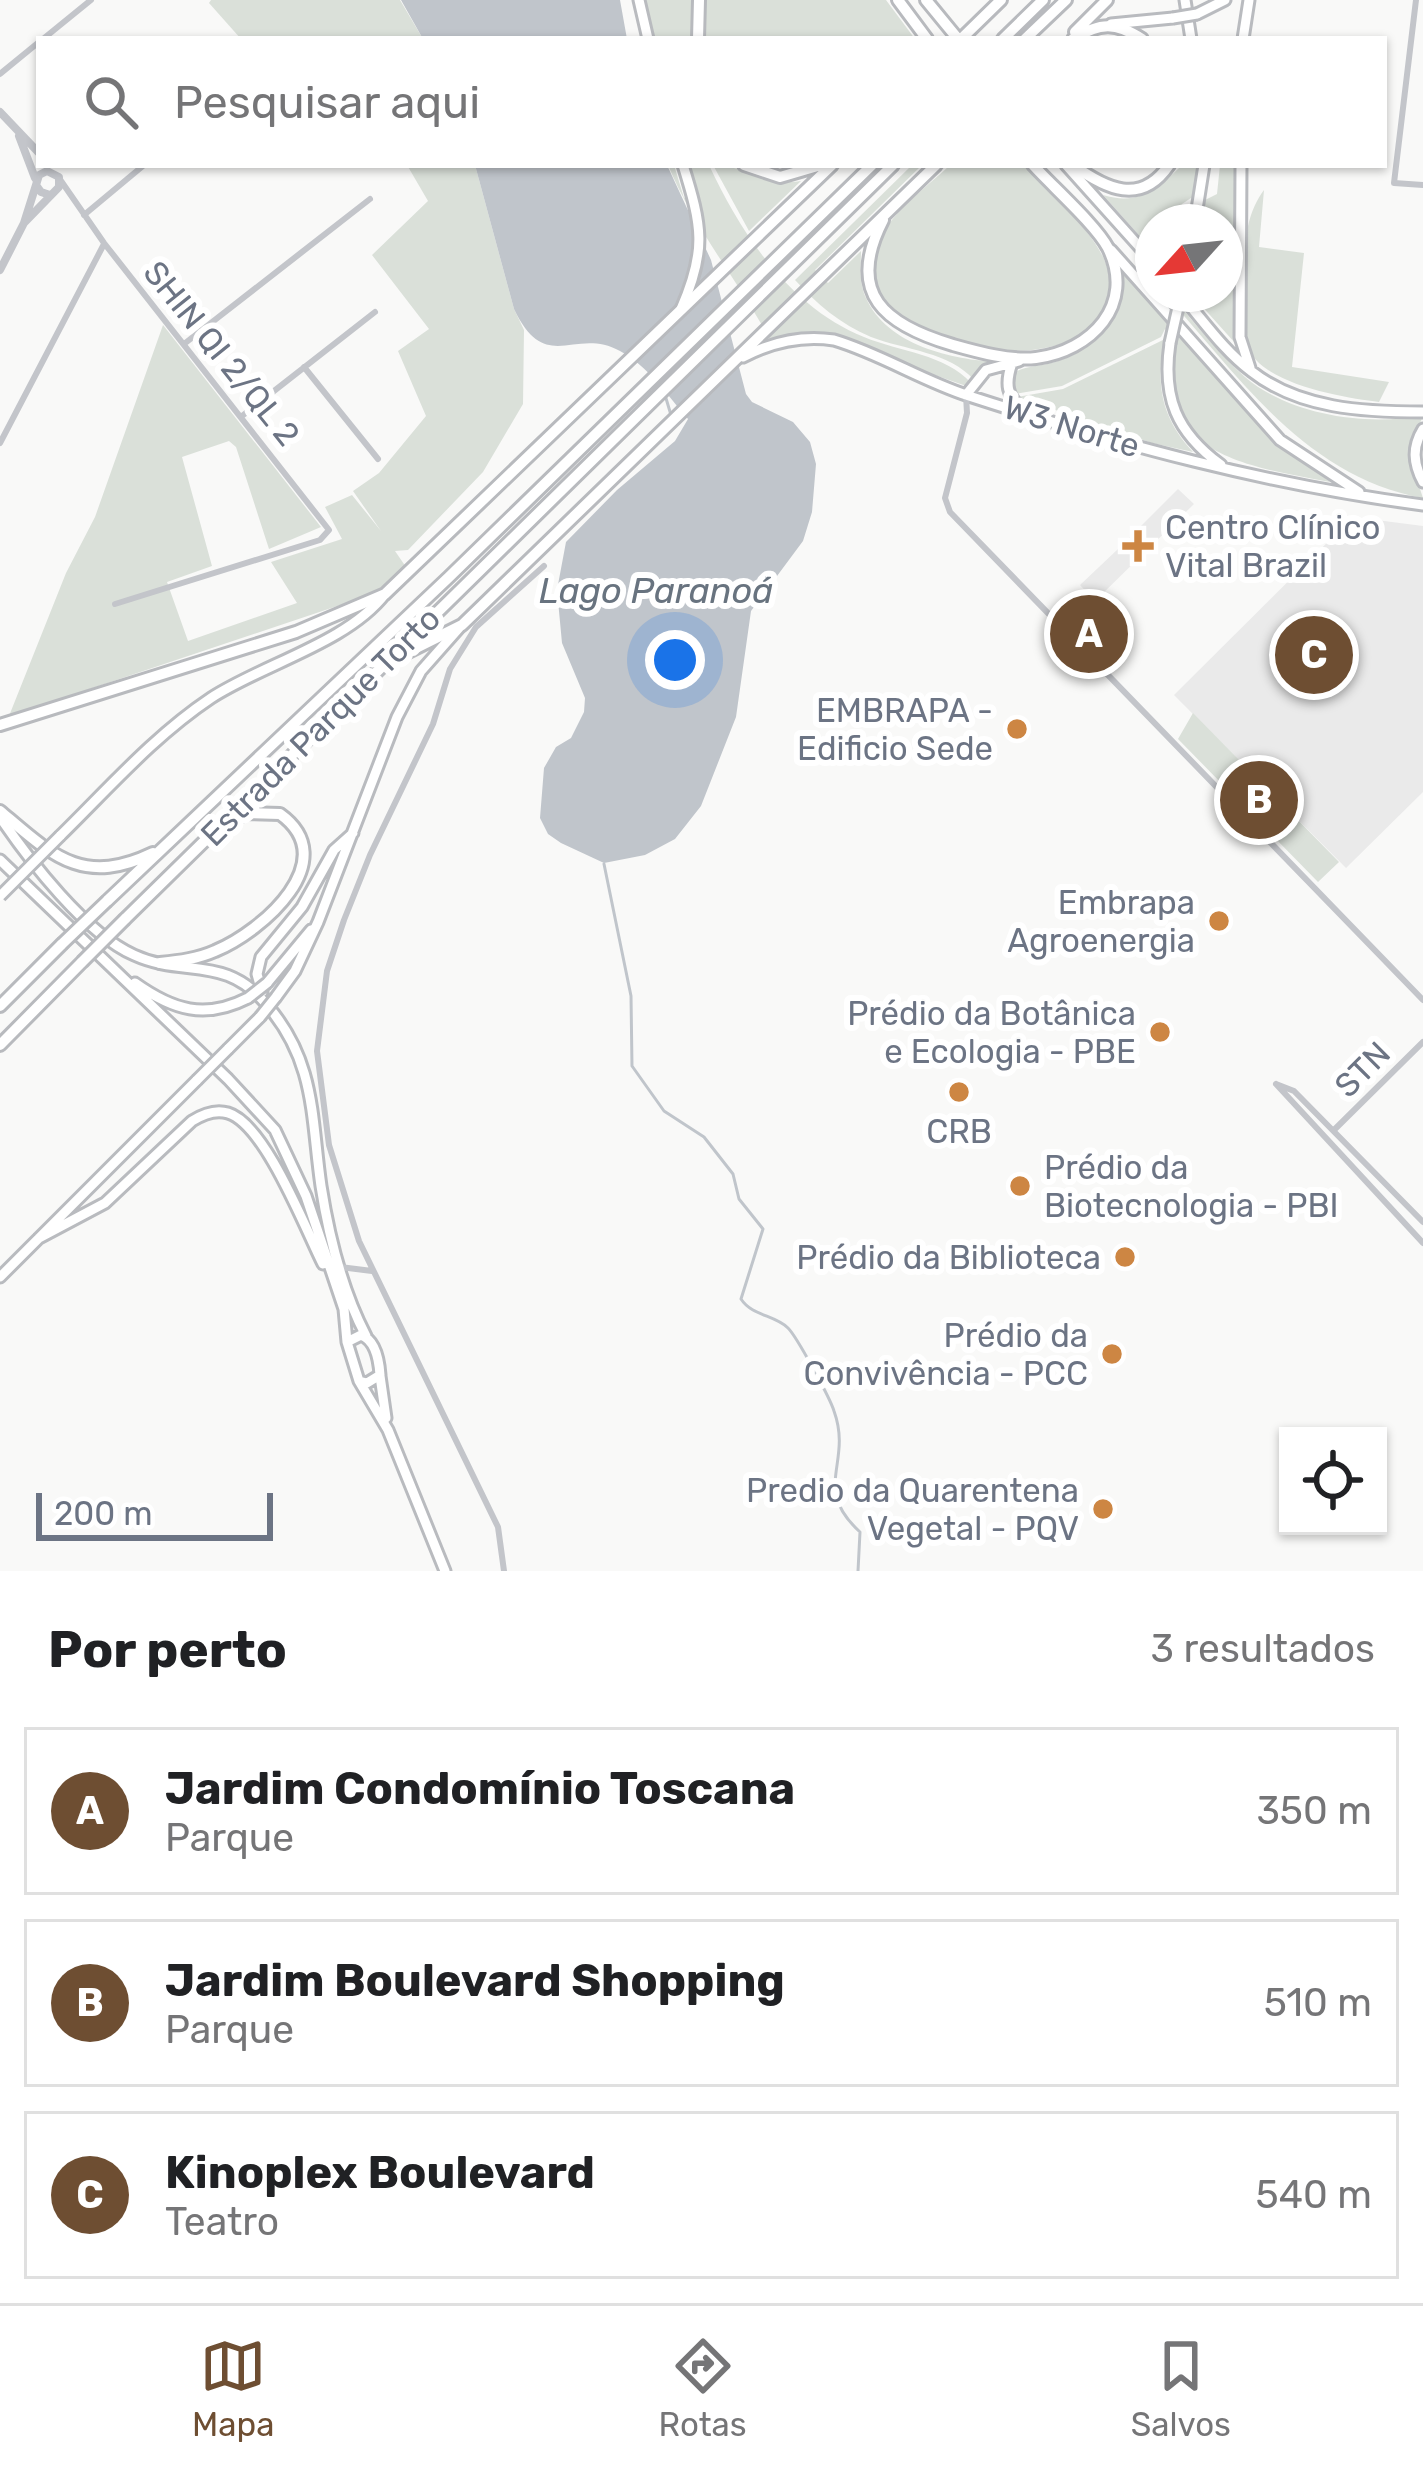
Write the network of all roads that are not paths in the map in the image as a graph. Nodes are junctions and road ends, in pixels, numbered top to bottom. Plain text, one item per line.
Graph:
1 (91, 0) edge
2 (639, 0) edge
3 (699, 0) edge
4 (898, 0) edge
5 (926, 0) edge
6 (1001, 0) edge
7 (1043, 0) edge
8 (1066, 0) edge
9 (1107, 0) edge
10 (1185, 0) edge
11 (1225, 0) edge
12 (1249, 0) edge
13 (1416, 0) edge
14 (1111, 24) junction
15 (47, 36) edge
16 (647, 36) edge
17 (698, 36) edge
18 (925, 36) edge
19 (956, 36) edge
20 (963, 36) edge
21 (1006, 36) edge
22 (1028, 36) edge
23 (1074, 36) edge
24 (1079, 36) edge
25 (1136, 36) edge
26 (1191, 36) edge
27 (1243, 36) edge
28 (36, 45) edge
29 (0, 74) edge
30 (0, 112) edge
31 (18, 135) junction
32 (36, 151) edge
33 (52, 168) edge
34 (140, 168) edge
35 (684, 168) edge
36 (753, 168) edge
37 (810, 168) edge
38 (829, 168) edge
39 (869, 168) edge
40 (890, 168) edge
41 (933, 168) edge
42 (1036, 168) edge
43 (1073, 168) edge
44 (1075, 168) edge
45 (1166, 168) edge
46 (1176, 168) edge
47 (1204, 168) edge
48 (1241, 168) edge
49 (58, 176) junction
50 (36, 184) junction
51 (1150, 185) junction
52 (1423, 185) edge
53 (50, 195) junction
54 (370, 199) dead end
55 (1199, 204) edge
56 (76, 205) junction
57 (887, 212) junction
58 (84, 215) junction
59 (24, 223) junction
60 (1135, 241) edge
61 (104, 243) junction
62 (1107, 246) junction
63 (0, 270) edge
64 (680, 310) junction
65 (375, 312) dead end
66 (1176, 312) edge
67 (1195, 312) edge
68 (184, 344) junction
69 (1027, 358) junction
70 (733, 362) junction
71 (1012, 363) junction
72 (304, 367) junction
73 (1252, 373) junction
74 (967, 395) junction
75 (980, 399) junction
76 (967, 412) junction
77 (1423, 412) edge
78 (1030, 414) junction
79 (242, 416) junction
80 (1423, 429) edge
81 (0, 443) edge
82 (378, 459) dead end
83 (1225, 468) junction
84 (1423, 482) edge
85 (1368, 498) junction
86 (1423, 505) edge
87 (544, 566) dead end
88 (385, 594) junction
89 (115, 604) dead end
90 (462, 625) junction
91 (385, 663) junction
92 (0, 725) edge
93 (0, 814) edge
94 (218, 827) junction
95 (353, 833) junction
96 (167, 846) junction
97 (0, 860) edge
98 (0, 896) edge
99 (319, 922) junction
100 (107, 962) junction
101 (160, 963) junction
102 (271, 1000) junction
103 (1423, 1000) edge
104 (0, 1006) edge
105 (1423, 1042) edge
106 (0, 1045) edge
107 (317, 1051) junction
108 (306, 1069) junction
109 (1334, 1130) junction
110 (1423, 1222) edge
111 (39, 1238) junction
112 (1423, 1243) edge
113 (338, 1267) junction
114 (372, 1270) junction
115 (0, 1277) edge
116 (334, 1282) junction
117 (366, 1336) junction
118 (347, 1342) junction
119 (380, 1375) junction
120 (359, 1381) junction
121 (388, 1430) junction
122 (445, 1571) edge
123 (504, 1571) edge

1 - 15 street
2 - 16 main road
3 - 17 highway
4 - 18 highway
5 - 19 highway
6 - 20 highway
7 - 21 highway
8 - 22 highway
9 - 23 highway
10 - 26 main road
11 - 14 main road, bridge
12 - 27 main road
13 - 52 street
14 - 24 highway
14 - 25 highway
28 - 29 street
30 - 31 street
31 - 32 street
31 - 50 street
33 - 49 street, SHIN QI 2/QL 2
34 - 58 street
35 - 64 main road
36 - 37 highway
38 - 64 highway
39 - 96 highway, Estrada Parque Torto
40 - 91 highway, Estrada Parque Torto
41 - 57 highway
42 - 62 highway
43 - 60 main road
44 - 51 highway
45 - 51 highway
46 - 51 highway
47 - 55 main road
48 - 73 main road
49 - 50 street
49 - 53 street
49 - 56 street, SHIN QI 2/QL 2
50 - 53 street
50 - 59 street
53 - 56 street, SHIN QI 2/QL 2
53 - 59 street
54 - 68 street
56 - 58 street, SHIN QI 2/QL 2
57 - 69 highway
57 - 70 highway
58 - 61 street, SHIN QI 2/QL 2
59 - 63 street
61 - 68 street, SHIN QI 2/QL 2
61 - 81 street
62 - 69 highway
62 - 85 main road
64 - 88 highway
65 - 72 street
66 - 83 main road, bridge
67 - 73 main road
68 - 79 street, SHIN QI 2/QL 2
69 - 71 main road
70 - 74 main road, W3 Norte
70 - 90 highway
71 - 74 main road
71 - 78 main road
72 - 79 street
72 - 82 street
73 - 77 main road
74 - 75 main road, W3 Norte
74 - 76 street
75 - 76 street
75 - 78 main road, W3 Norte
76 - 103 street
78 - 83 main road, W3 Norte
79 - 89 street, SHIN QI 2/QL 2
80 - 84 main road
83 - 85 main road, W3 Norte
85 - 86 main road, W3 Norte
87 - 107 street
88 - 92 highway
88 - 98 main road, bridge
90 - 91 highway
90 - 95 main road
91 - 94 highway, Estrada Parque Torto
93 - 96 highway
93 - 101 main road
94 - 101 highway
94 - 106 highway, Estrada Parque Torto, bridge
95 - 99 main road
95 - 102 main road
96 - 104 highway, Estrada Parque Torto, bridge
97 - 100 main road
99 - 100 main road, bridge
99 - 102 main road
100 - 116 main road
101 - 102 main road
102 - 108 main road
102 - 111 main road, bridge
105 - 109 street, STN
107 - 108 street
107 - 114 street
108 - 113 main road
109 - 110 street
109 - 112 street
111 - 115 main road
111 - 116 main road
113 - 114 street
113 - 117 main road
114 - 123 street
116 - 118 main road
117 - 118 main road
117 - 119 main road
118 - 120 main road
119 - 120 main road
119 - 121 main road
120 - 121 main road
121 - 122 main road

